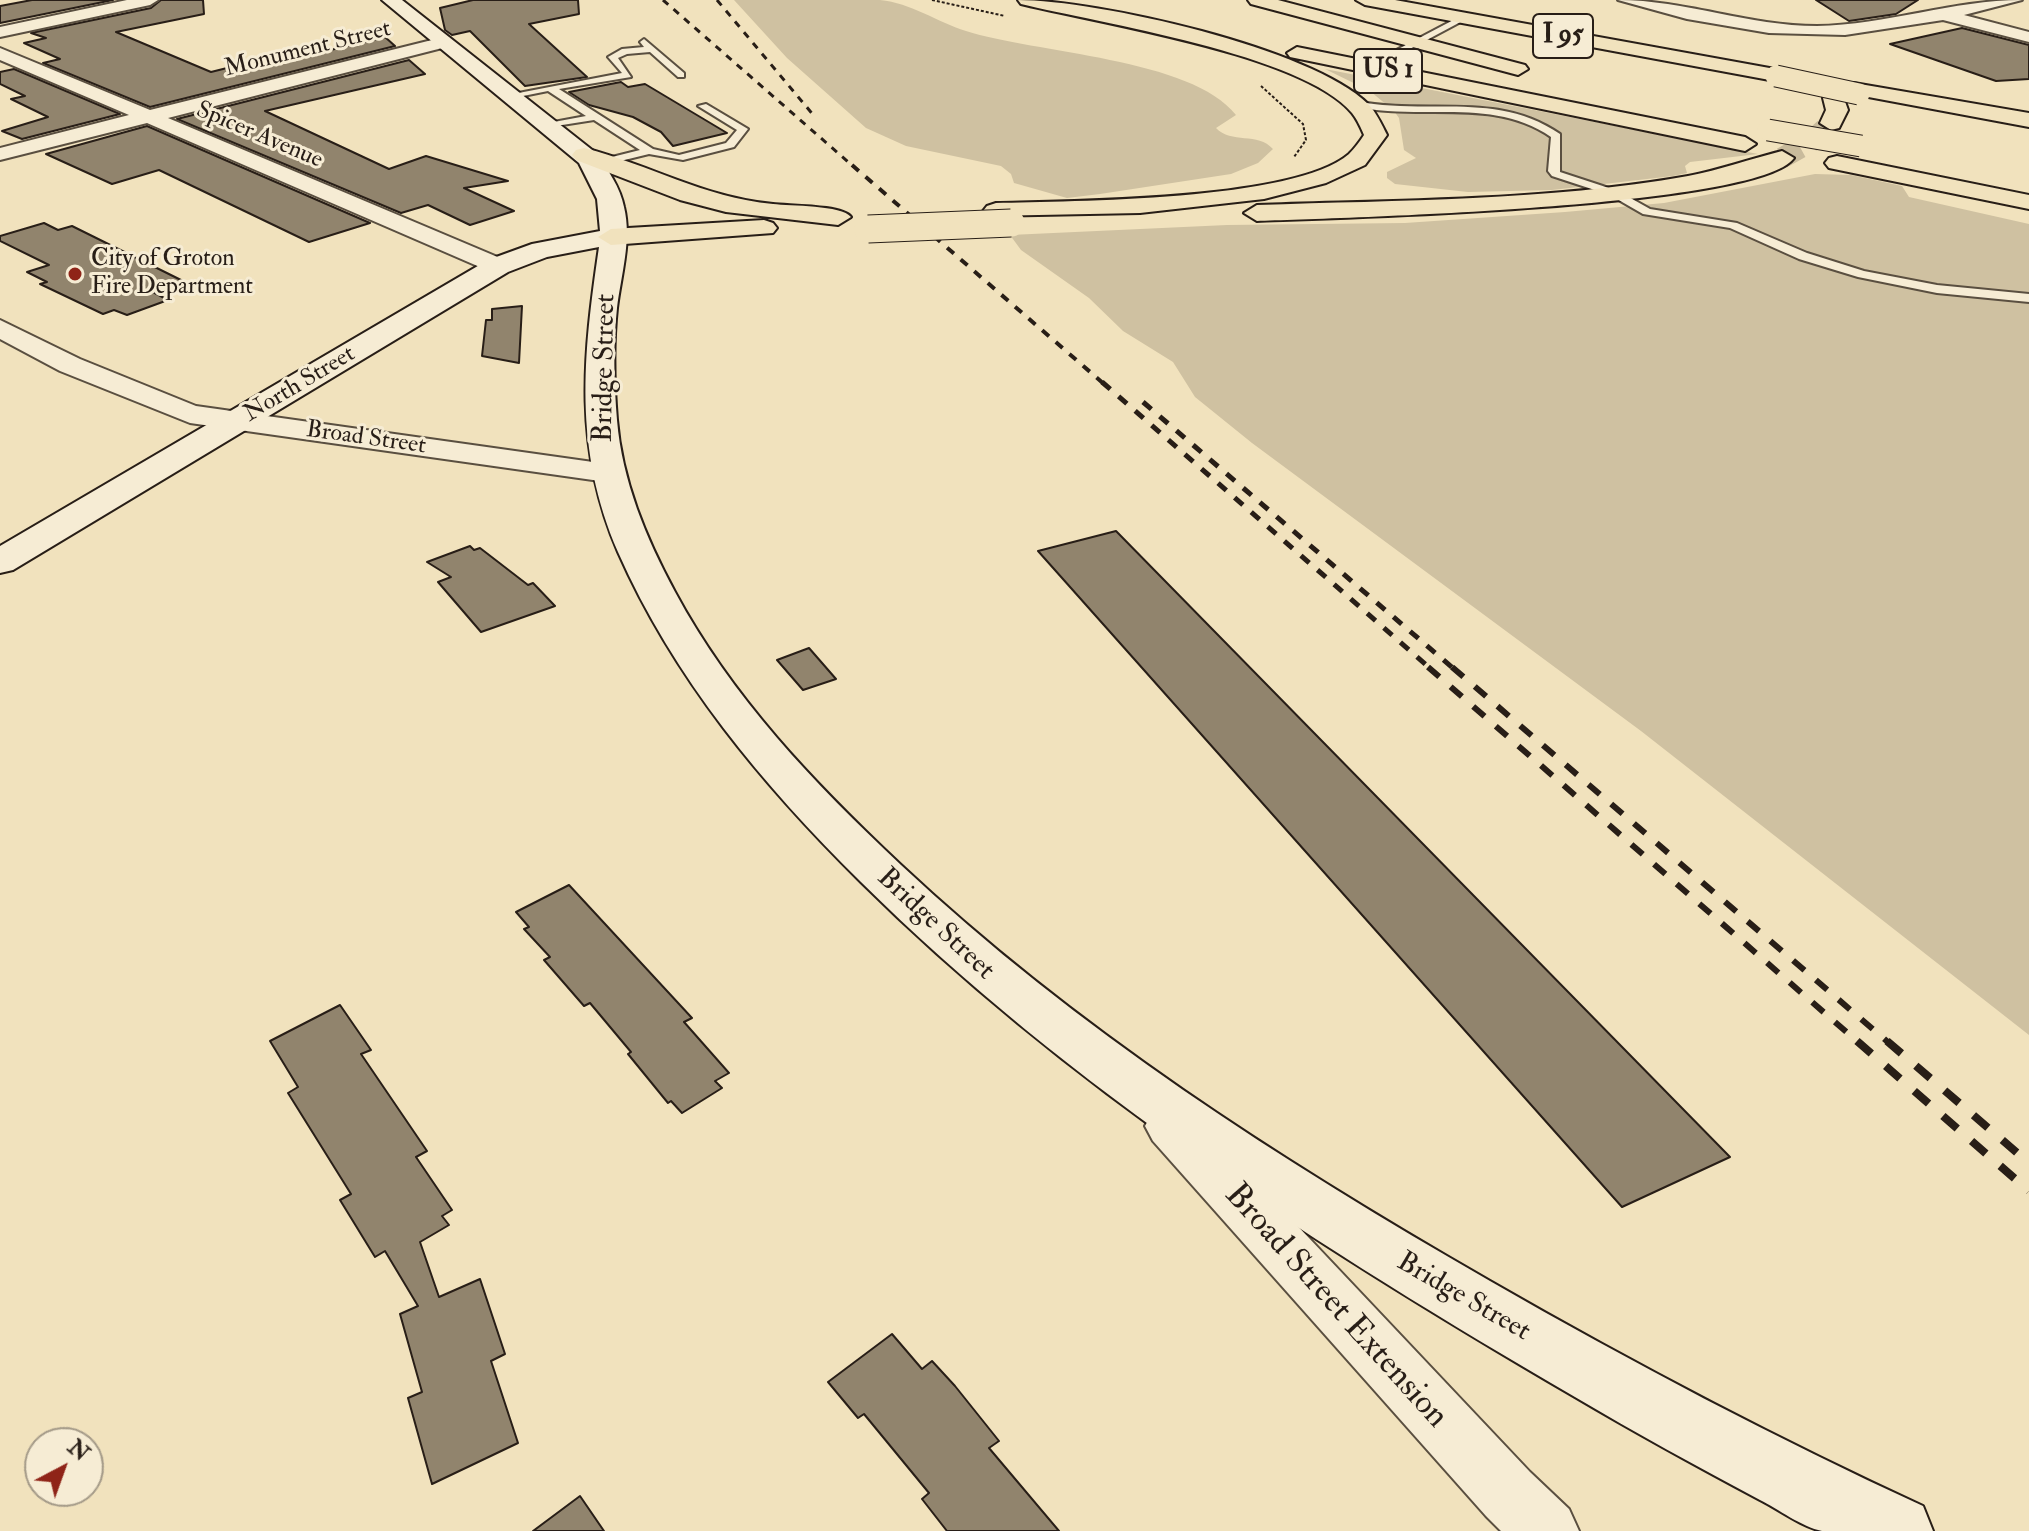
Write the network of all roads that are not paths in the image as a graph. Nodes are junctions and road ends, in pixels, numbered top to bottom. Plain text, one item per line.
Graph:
1 (150, 0) edge
2 (391, 0) edge
3 (1029, 0) edge
4 (1110, 0) edge
5 (1257, 0) edge
6 (1365, 0) edge
7 (1436, 0) edge
8 (1626, 0) edge
9 (2014, 0) edge
10 (1939, 14) junction
11 (1464, 18) junction
12 (1218, 22) dead end
13 (1623, 27) dead end
14 (0, 32) edge
15 (1281, 34) dead end
16 (2029, 37) edge
17 (444, 42) junction
18 (1416, 43) junction
19 (1749, 50) dead end
20 (0, 53) edge
21 (1390, 56) junction
22 (1806, 73) dead end
23 (681, 75) dead end
24 (1543, 75) dead end
25 (550, 88) junction
26 (1849, 94) junction
27 (508, 96) junction
28 (1356, 104) junction
29 (703, 106) dead end
30 (1418, 111) junction
31 (147, 117) junction
32 (595, 117) junction
33 (2029, 120) edge
34 (1394, 122) dead end
35 (547, 126) junction
36 (1770, 128) junction
37 (2029, 130) edge
38 (1744, 132) junction
39 (1834, 142) junction
40 (649, 151) junction
41 (0, 154) edge
42 (596, 158) junction
43 (1782, 158) tunnel mouth
44 (2009, 174) edge
45 (1614, 193) junction
46 (2029, 202) edge
47 (1003, 217) junction
48 (854, 221) junction
49 (611, 237) junction
50 (498, 266) junction
51 (2029, 298) edge
52 (0, 328) edge
53 (243, 420) junction
54 (607, 473) junction
55 (0, 562) edge
56 (1128, 1079) junction
57 (1866, 1524) edge
58 (1547, 1531) edge

1 - 14 street
2 - 17 main road, Bridge Street
3 - 28 highway
3 - 38 highway, US 1
4 - 12 highway
5 - 18 highway
6 - 11 highway, I 95
7 - 13 highway
8 - 10 street
9 - 10 street
10 - 16 street
11 - 18 lane
11 - 26 highway, I 95, bridge
15 - 21 highway, I 95
17 - 27 main road, Bridge Street
17 - 31 street, Monument Street
18 - 21 lane
18 - 24 highway
19 - 22 highway
20 - 31 street, Spicer Avenue
21 - 36 highway, I 95
23 - 25 lane
25 - 27 lane
25 - 32 lane
26 - 33 highway
26 - 37 highway
26 - 39 highway
27 - 35 main road, Bridge Street
28 - 30 lane
28 - 47 highway
29 - 40 lane
30 - 34 lane
30 - 45 lane
31 - 41 street, Monument Street
31 - 50 street, Spicer Avenue
32 - 35 lane
32 - 40 lane
35 - 42 main road, Bridge Street
36 - 38 highway
36 - 39 highway, I 95, bridge
38 - 39 highway, US 1
39 - 44 highway, I 95, bridge
39 - 46 highway, US 1
40 - 42 lane
42 - 48 highway
42 - 49 main road, Bridge Street
43 - 45 highway
45 - 47 highway
45 - 51 lane
47 - 48 highway, bridge
48 - 49 highway
49 - 50 main road, North Street
49 - 54 main road, Bridge Street
50 - 53 main road, North Street
52 - 53 street, Broad Street
53 - 54 street, Broad Street
53 - 55 main road, North Street
54 - 56 main road, Bridge Street
56 - 57 main road, Bridge Street
56 - 58 street, Broad Street Extension

